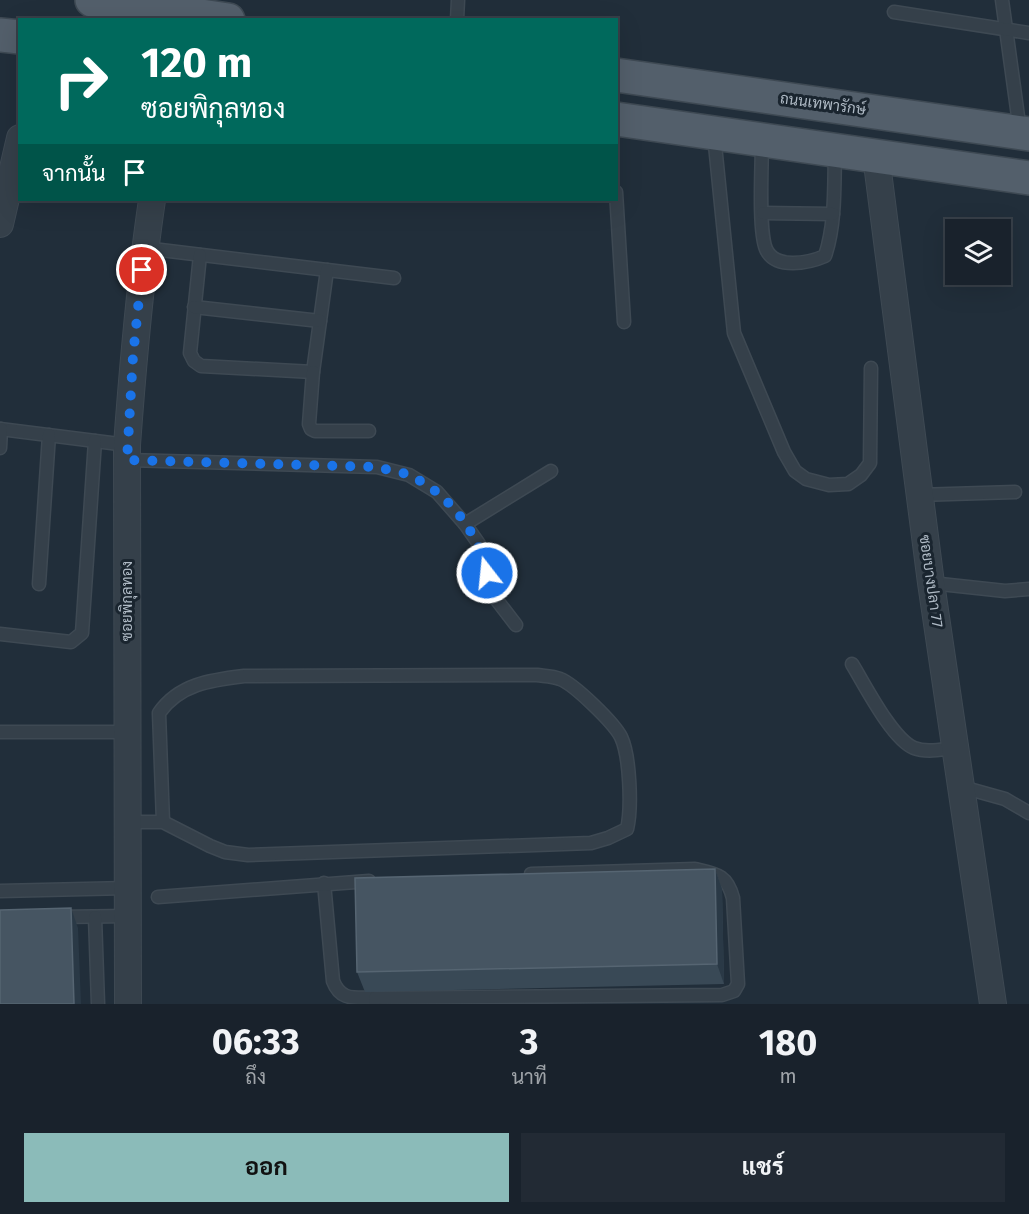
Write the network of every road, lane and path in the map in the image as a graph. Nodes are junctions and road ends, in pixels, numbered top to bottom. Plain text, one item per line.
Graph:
1 (92, 0) edge
2 (234, 0) edge
3 (458, 0) edge
4 (1002, 0) edge
5 (894, 12) dead end
6 (215, 18) edge
7 (230, 18) edge
8 (457, 18) edge
9 (1006, 30) junction
10 (1029, 33) edge
11 (0, 35) edge
12 (18, 37) edge
13 (618, 75) edge
14 (689, 85) junction
15 (618, 119) edge
16 (701, 132) junction
17 (1025, 133) edge
18 (762, 139) junction
19 (18, 147) edge
20 (835, 150) junction
21 (876, 156) junction
22 (1029, 178) edge
23 (152, 201) edge
24 (617, 201) edge
25 (762, 213) junction
26 (832, 214) junction
27 (0, 224) edge
28 (144, 248) junction
29 (200, 255) junction
30 (327, 270) junction
31 (394, 278) dead end
32 (194, 307) junction
33 (320, 321) junction
34 (624, 322) dead end
35 (871, 368) dead end
36 (313, 372) junction
37 (1, 429) edge
38 (369, 431) dead end
39 (49, 435) junction
40 (95, 441) junction
41 (0, 448) edge
42 (127, 452) junction
43 (551, 471) dead end
44 (1015, 492) dead end
45 (918, 495) junction
46 (465, 524) junction
47 (931, 583) junction
48 (39, 584) dead end
49 (1029, 589) edge
50 (516, 625) dead end
51 (0, 634) edge
52 (852, 664) dead end
53 (0, 732) edge
54 (128, 732) junction
55 (957, 748) junction
56 (962, 787) junction
57 (1029, 813) edge
58 (128, 822) junction
59 (163, 822) junction
60 (520, 874) edge
61 (379, 880) edge
62 (324, 883) junction
63 (0, 891) edge
64 (158, 897) dead end
65 (131, 901) junction
66 (95, 916) junction
67 (47, 917) edge
68 (375, 1001) edge
69 (98, 1004) edge
70 (128, 1004) edge
71 (993, 1004) edge

1 - 6 main road
2 - 7 street
3 - 8 lane
4 - 9 lane
5 - 9 lane
9 - 10 lane
9 - 17 lane
11 - 12 main road
13 - 14 main road, ถนนเทพารักษ์
14 - 16 main road
14 - 17 main road, ถนนเทพารักษ์
15 - 16 main road
16 - 18 main road
16 - 35 lane
18 - 20 main road
18 - 25 lane
19 - 27 street
20 - 21 main road
20 - 26 lane
21 - 22 main road
21 - 45 street, ซอยบางปลา 77
23 - 28 street, ซอยพิกุลทอง
24 - 34 lane
25 - 26 lane
25 - 26 lane
28 - 29 lane
28 - 42 street, ซอยพิกุลทอง
29 - 30 lane
29 - 32 lane
30 - 31 lane
30 - 33 lane
32 - 33 lane
32 - 36 lane
33 - 36 lane
36 - 38 lane
37 - 39 lane
37 - 41 lane
39 - 40 lane
39 - 48 lane
40 - 42 lane
40 - 51 lane
42 - 46 lane
42 - 54 street, ซอยพิกุลทอง
43 - 46 lane
44 - 45 lane
45 - 47 street, ซอยบางปลา 77
46 - 50 lane
47 - 49 lane
47 - 55 street, ซอยบางปลา 77
52 - 55 lane
53 - 54 lane
54 - 58 street, ซอยพิกุลทอง
55 - 56 street, ซอยบางปลา 77
56 - 57 lane
56 - 71 street, ซอยบางปลา 77
58 - 59 lane
58 - 65 street, ซอยพิกุลทอง
59 - 59 lane
60 - 68 lane
61 - 62 lane
62 - 64 lane
62 - 68 lane
63 - 65 lane
65 - 66 lane
65 - 70 street, ซอยพิกุลทอง
66 - 67 lane
66 - 69 lane

